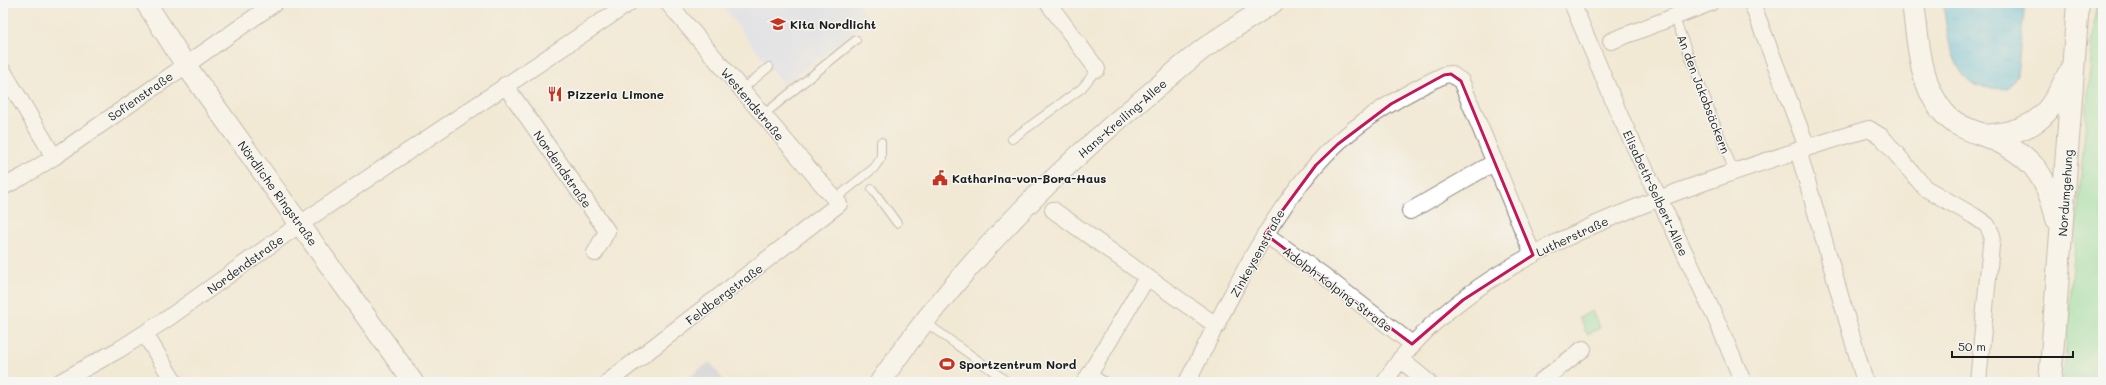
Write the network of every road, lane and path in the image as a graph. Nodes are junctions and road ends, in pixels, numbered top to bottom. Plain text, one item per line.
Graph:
1 (146, 3) edge
2 (275, 3) edge
3 (629, 3) edge
4 (668, 3) edge
5 (1048, 3) edge
6 (1273, 3) edge
7 (1572, 3) edge
8 (1710, 3) edge
9 (1752, 3) edge
10 (1913, 3) edge
11 (2078, 3) edge
12 (1674, 16) junction
13 (856, 40) dead end
14 (1611, 41) dead end
15 (185, 64) junction
16 (2073, 64) junction
17 (769, 67) dead end
18 (1097, 69) joint
19 (3, 71) edge
20 (505, 86) junction
21 (742, 90) junction
22 (763, 115) junction
23 (1986, 136) junction
24 (1012, 139) dead end
25 (881, 142) dead end
26 (1802, 148) junction
27 (54, 157) junction
28 (1495, 162) junction
29 (1734, 172) junction
30 (3, 187) edge
31 (872, 189) dead end
32 (1658, 198) junction
33 (837, 202) junction
34 (1053, 210) dead end
35 (1410, 211) dead end
36 (897, 222) dead end
37 (300, 224) junction
38 (1265, 234) junction
39 (2062, 239) junction
40 (596, 253) dead end
41 (1533, 254) junction
42 (1147, 277) junction
43 (924, 321) junction
44 (1217, 326) junction
45 (145, 334) junction
46 (1412, 344) junction
47 (1583, 349) dead end
48 (1400, 359) junction
49 (1088, 377) edge
50 (60, 382) edge
51 (174, 382) edge
52 (413, 382) edge
53 (608, 382) edge
54 (880, 382) edge
55 (1008, 382) edge
56 (1104, 382) edge
57 (1187, 382) edge
58 (1385, 382) edge
59 (1428, 382) edge
60 (1540, 382) edge
61 (1743, 382) edge
62 (1865, 382) edge
63 (1978, 382) edge
64 (2050, 382) edge

1 - 15 street, Nördliche Ringstraße
2 - 15 street, Sofienstraße
3 - 20 street, Nordendstraße
4 - 21 street, Westendstraße
5 - 18 street
6 - 43 street, Hans-Kreiling-Allee
7 - 32 street, Elisabeth-Selbert-Allee
8 - 12 street
9 - 26 street
10 - 23 main road
11 - 16 main road, Nordumgehung
12 - 14 street
12 - 29 lane, An den Jakobsäckern
13 - 22 lane
15 - 27 street, Sofienstraße
15 - 37 street, Nördliche Ringstraße
16 - 23 main road
16 - 39 main road, Nordumgehung
17 - 21 lane
18 - 24 lane
19 - 27 street
20 - 37 street, Nordendstraße
20 - 40 street, Nordendstraße
21 - 22 street, Westendstraße
22 - 33 street, Westendstraße
23 - 39 main road
25 - 33 lane
26 - 29 street, Lutherstraße
26 - 62 street
26 - 63 street, Lutherstraße
27 - 30 street, Sofienstraße
28 - 35 street
28 - 38 street, Zinkeysenstraße
28 - 41 street, Zinkeysenstraße
29 - 32 street, Lutherstraße
31 - 36 lane
32 - 41 street, Lutherstraße
32 - 61 street, Elisabeth-Selbert-Allee
33 - 53 street, Feldbergstraße
34 - 42 street
37 - 45 street, Nordendstraße
37 - 52 street, Nördliche Ringstraße
38 - 44 street, Zinkeysenstraße
38 - 46 street, Adolph-Kolping-Straße
39 - 64 main road, Nordumgehung
41 - 46 street, Lutherstraße
42 - 44 street
42 - 49 street
43 - 54 street, Hans-Kreiling-Allee
43 - 55 lane
44 - 57 street, Zinkeysenstraße
45 - 50 street, Nordendstraße
45 - 51 street
46 - 48 street, Lutherstraße
47 - 60 street
48 - 58 street, Lutherstraße
48 - 59 street
49 - 56 lane

